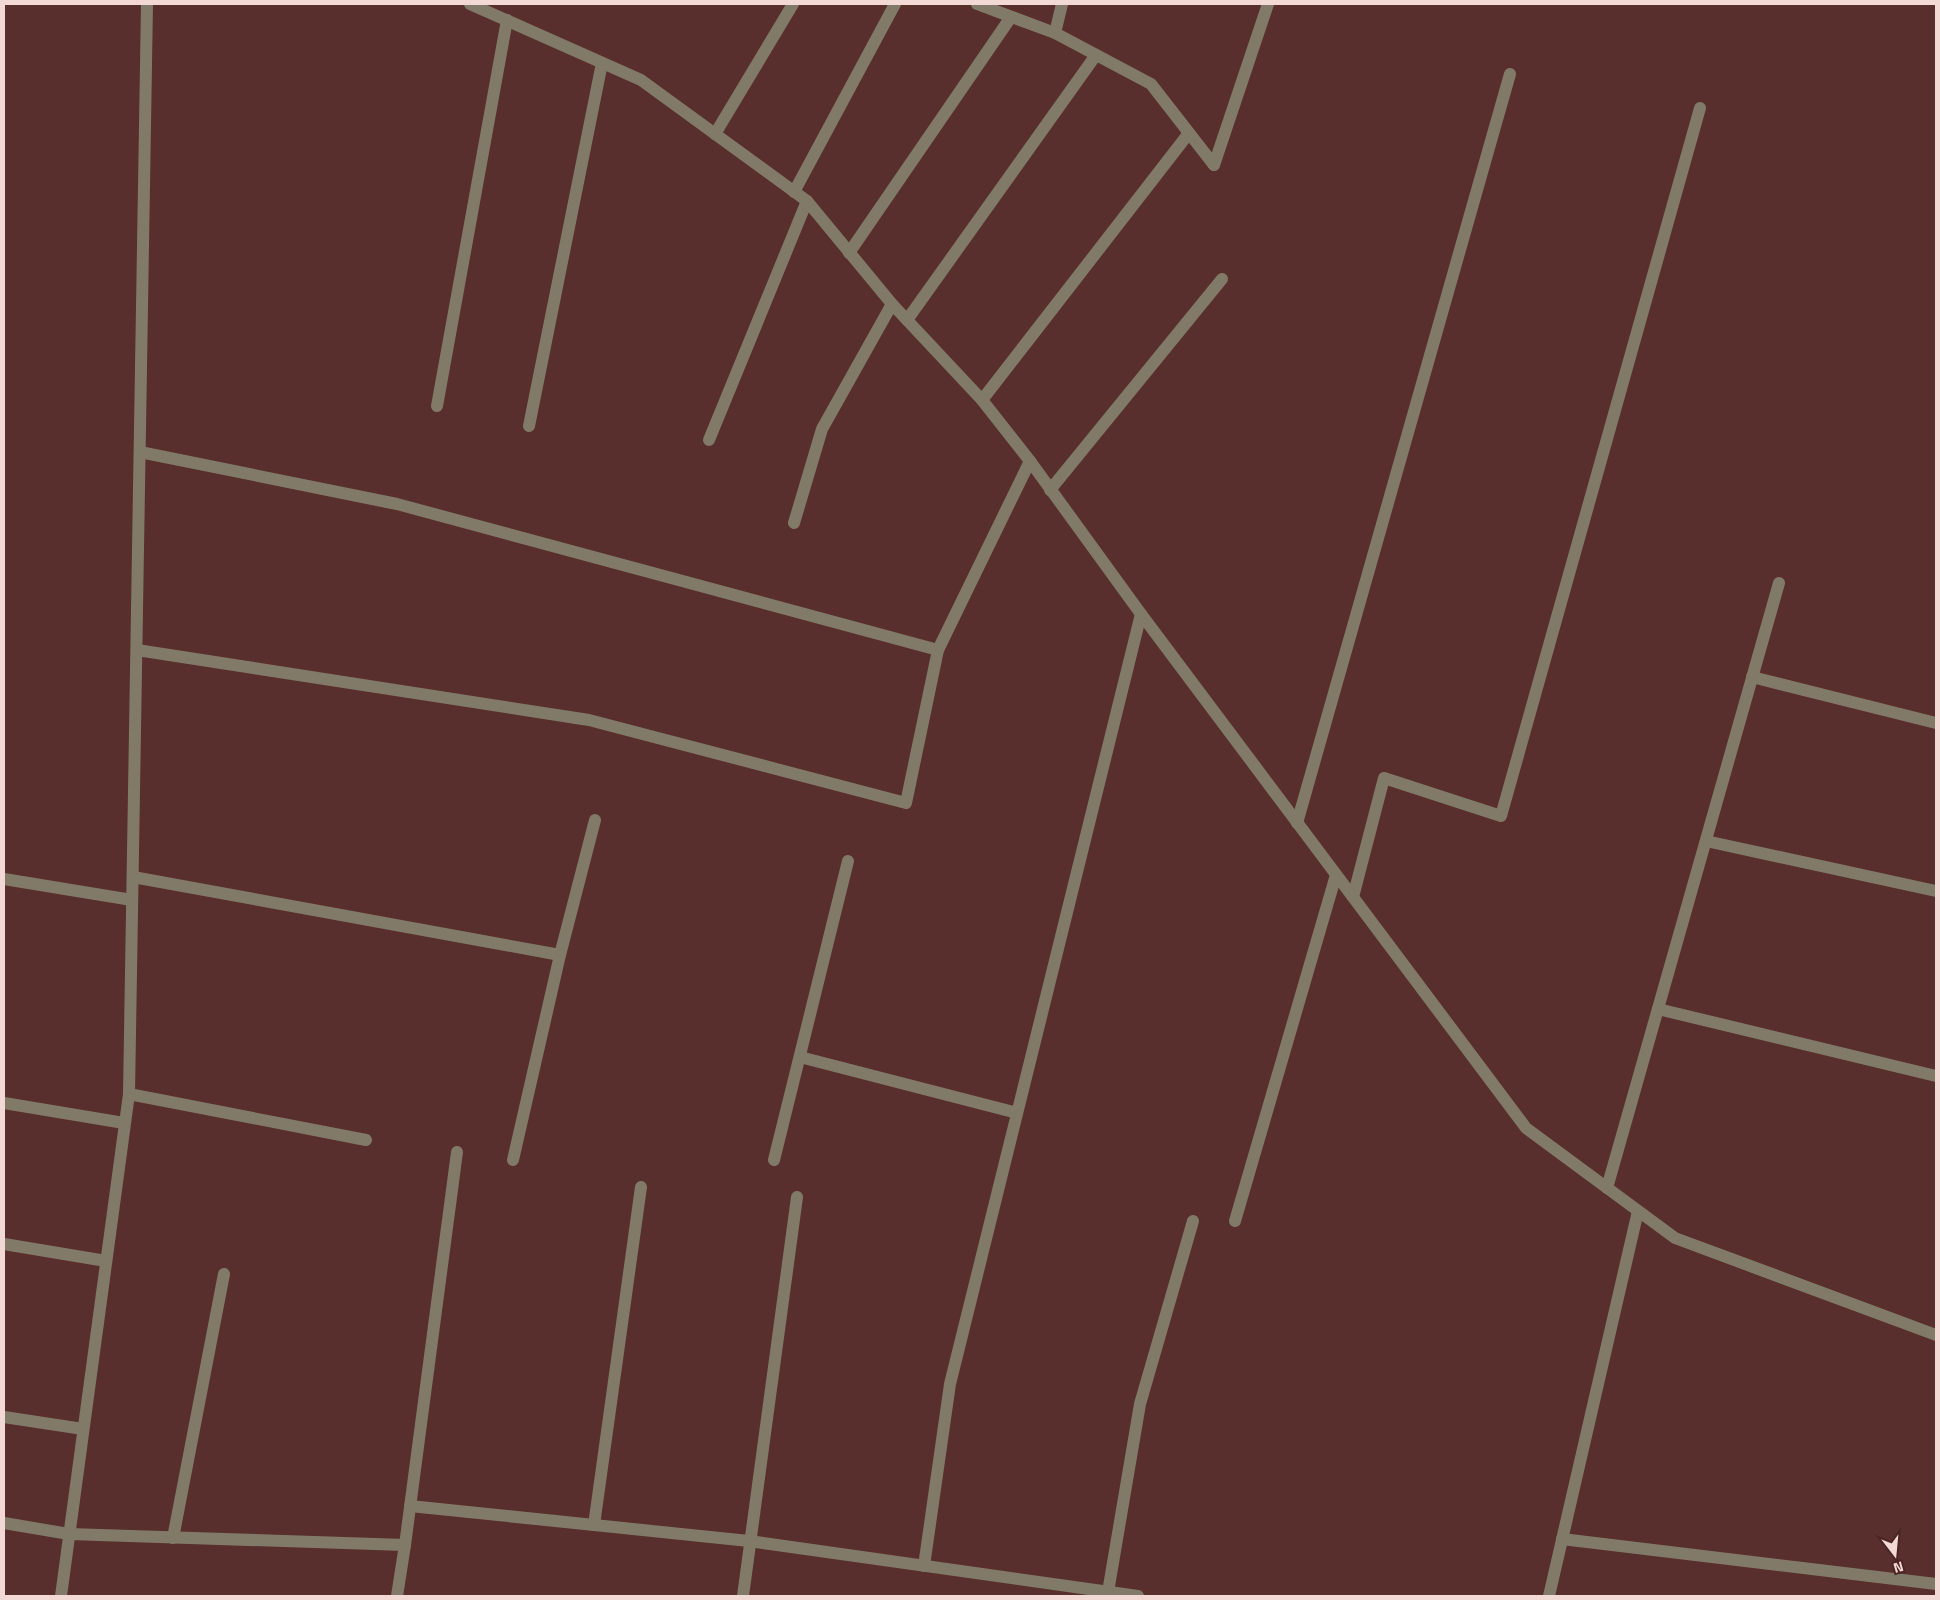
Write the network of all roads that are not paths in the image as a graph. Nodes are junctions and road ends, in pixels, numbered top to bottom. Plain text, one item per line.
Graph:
1 (147, 4) edge
2 (470, 4) edge
3 (793, 4) edge
4 (895, 4) edge
5 (977, 4) edge
6 (1062, 4) edge
7 (1268, 4) edge
8 (1011, 17) junction
9 (507, 20) junction
10 (1055, 33) junction
11 (1096, 55) junction
12 (602, 63) junction
13 (1510, 74) dead end
14 (1700, 108) dead end
15 (1190, 133) junction
16 (715, 134) junction
17 (794, 192) junction
18 (806, 201) junction
19 (849, 253) junction
20 (1222, 279) dead end
21 (892, 304) junction
22 (907, 320) junction
23 (982, 400) junction
24 (437, 406) dead end
25 (529, 426) dead end
26 (709, 440) dead end
27 (140, 452) junction
28 (1030, 461) junction
29 (1050, 490) junction
30 (794, 523) dead end
31 (1779, 583) dead end
32 (1141, 614) junction
33 (137, 650) junction
34 (938, 650) junction
35 (1752, 677) junction
36 (1936, 723) edge
37 (595, 820) dead end
38 (1297, 823) junction
39 (1706, 841) junction
40 (848, 861) dead end
41 (1336, 876) junction
42 (133, 877) junction
43 (4, 879) edge
44 (1936, 891) edge
45 (1353, 898) junction
46 (132, 900) junction
47 (560, 955) junction
48 (1658, 1009) junction
49 (800, 1057) junction
50 (1936, 1076) edge
51 (129, 1094) junction
52 (4, 1103) edge
53 (1017, 1113) junction
54 (124, 1123) junction
55 (366, 1140) dead end
56 (456, 1152) dead end
57 (513, 1160) dead end
58 (774, 1160) dead end
59 (641, 1188) dead end
60 (1607, 1188) junction
61 (797, 1197) dead end
62 (1638, 1211) junction
63 (1235, 1220) dead end
64 (1193, 1221) dead end
65 (4, 1244) edge
66 (106, 1261) junction
67 (224, 1274) dead end
68 (1936, 1335) edge
69 (4, 1417) edge
70 (83, 1429) junction
71 (410, 1506) junction
72 (4, 1523) edge
73 (594, 1525) junction
74 (69, 1534) junction
75 (173, 1538) junction
76 (1562, 1539) junction
77 (749, 1541) junction
78 (405, 1545) junction
79 (924, 1566) junction
80 (1936, 1584) edge
81 (1108, 1592) junction
82 (61, 1596) edge
83 (397, 1596) edge
84 (743, 1596) edge
85 (1138, 1596) edge
86 (1549, 1596) edge

1 - 27 street
2 - 9 street
3 - 16 street
4 - 17 street
5 - 8 street
6 - 10 street
7 - 15 street
8 - 10 street
8 - 19 street
9 - 12 street
9 - 24 street
10 - 11 street
11 - 15 street
11 - 22 street
12 - 16 street
12 - 25 street
13 - 38 street
14 - 45 street
15 - 23 street
16 - 17 street
17 - 18 street
18 - 19 street
18 - 26 street
19 - 21 street
20 - 29 street
21 - 22 street
21 - 30 street
22 - 23 street
23 - 28 street
27 - 33 street
27 - 34 street
28 - 29 street
28 - 34 street
29 - 32 street
31 - 35 street
32 - 38 street
32 - 53 street
33 - 34 street
33 - 42 street
35 - 36 street
35 - 39 street
37 - 47 street
38 - 41 street
39 - 44 street
39 - 48 street
40 - 49 street
41 - 45 street
41 - 63 street
42 - 46 street
42 - 47 street
43 - 46 street
45 - 60 street
46 - 51 street
47 - 57 street
48 - 50 street
48 - 60 street
49 - 53 street
49 - 58 street
51 - 54 street
51 - 55 street
52 - 54 street
53 - 79 street
54 - 66 street
56 - 71 street
59 - 73 street
60 - 62 street
61 - 77 street
62 - 68 street
62 - 76 street
64 - 81 street
65 - 66 street
66 - 70 street
67 - 75 street
69 - 70 street
70 - 74 street
71 - 73 street
71 - 78 street
72 - 74 street
73 - 77 street
74 - 75 street
74 - 82 street
75 - 78 street
76 - 80 street
76 - 86 street
77 - 79 street
77 - 84 street
78 - 83 street
79 - 81 street
81 - 85 street

